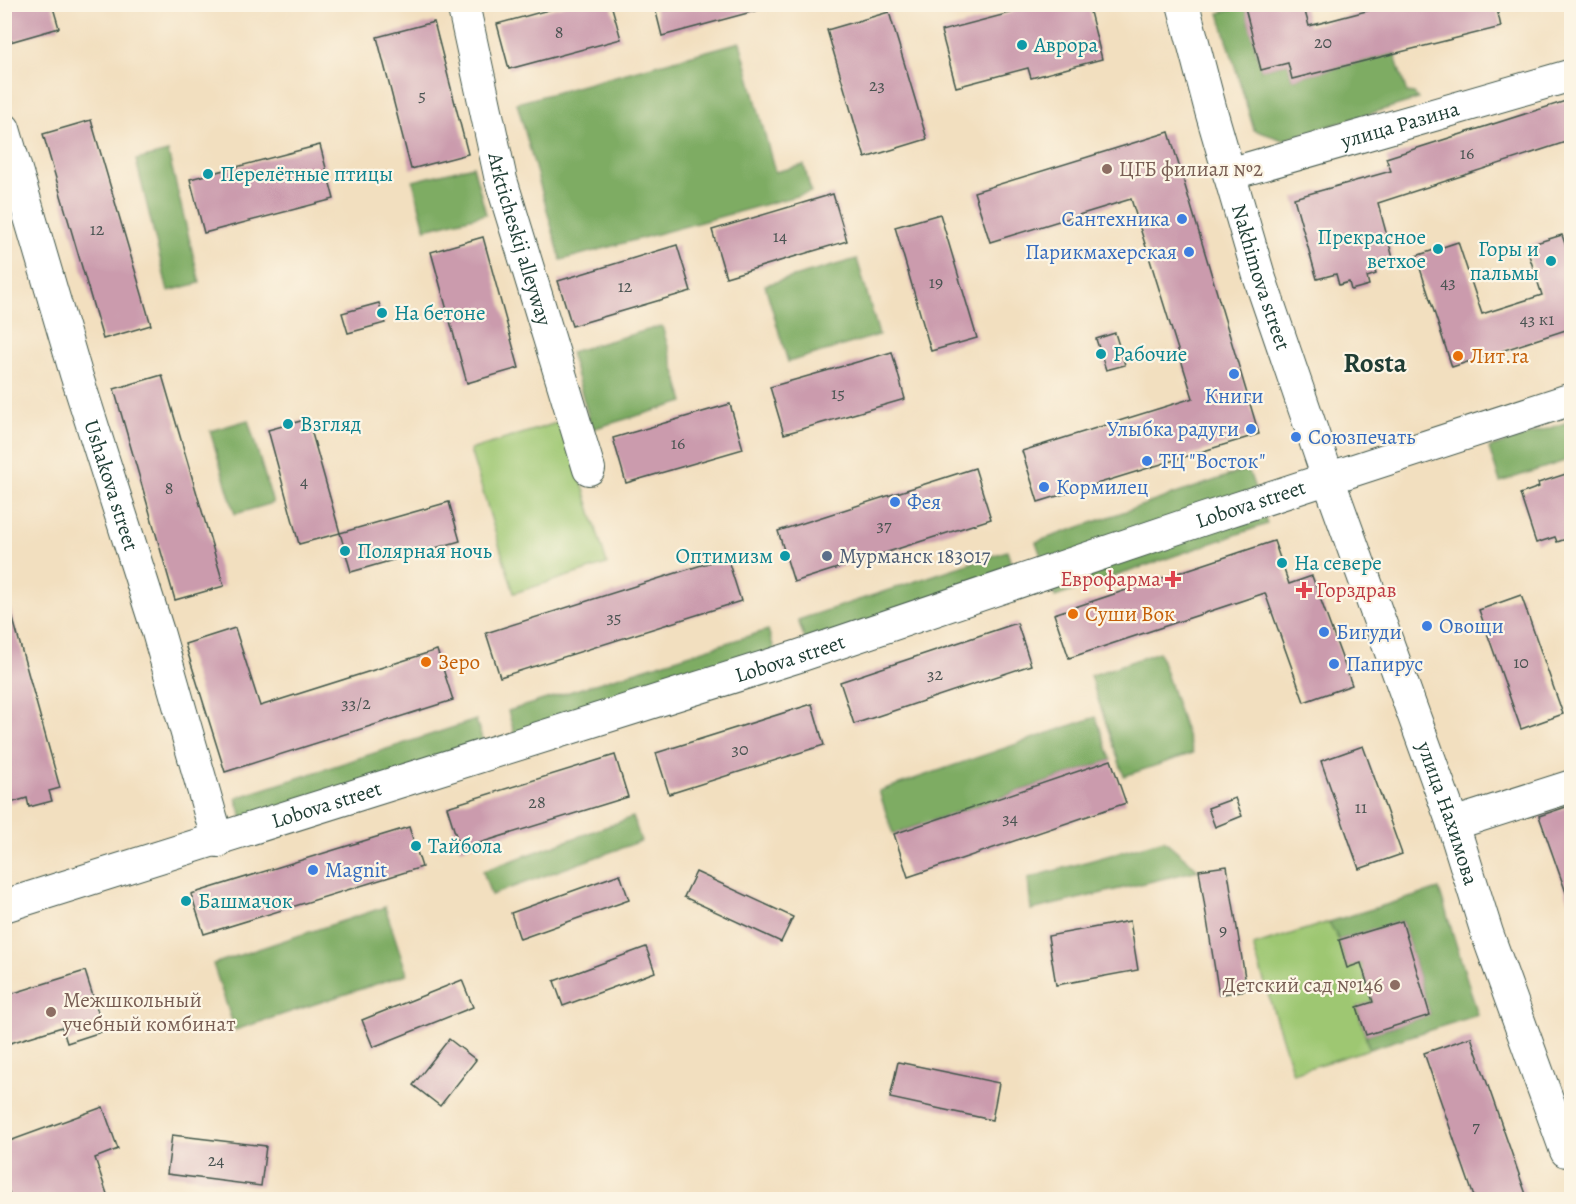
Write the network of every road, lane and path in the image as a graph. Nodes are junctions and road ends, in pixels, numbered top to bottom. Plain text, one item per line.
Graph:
1 (463, 4) edge
2 (1184, 4) edge
3 (1572, 75) edge
4 (4, 129) edge
5 (1228, 174) junction
6 (1572, 399) edge
7 (589, 469) dead end
8 (1328, 478) junction
9 (1572, 786) edge
10 (1453, 824) junction
11 (218, 841) junction
12 (4, 906) edge
13 (1569, 1152) edge

1 - 7 street, Arkticheskij alleyway
2 - 5 street, Nakhimova street
3 - 5 street, улица Разина
4 - 11 street, Ushakova street
5 - 8 street, Nakhimova street
6 - 8 street, Lobova street
8 - 10 street, улица Нахимова
8 - 11 street, Lobova street
9 - 10 street
10 - 13 street, улица Нахимова
11 - 12 street, Lobova street

